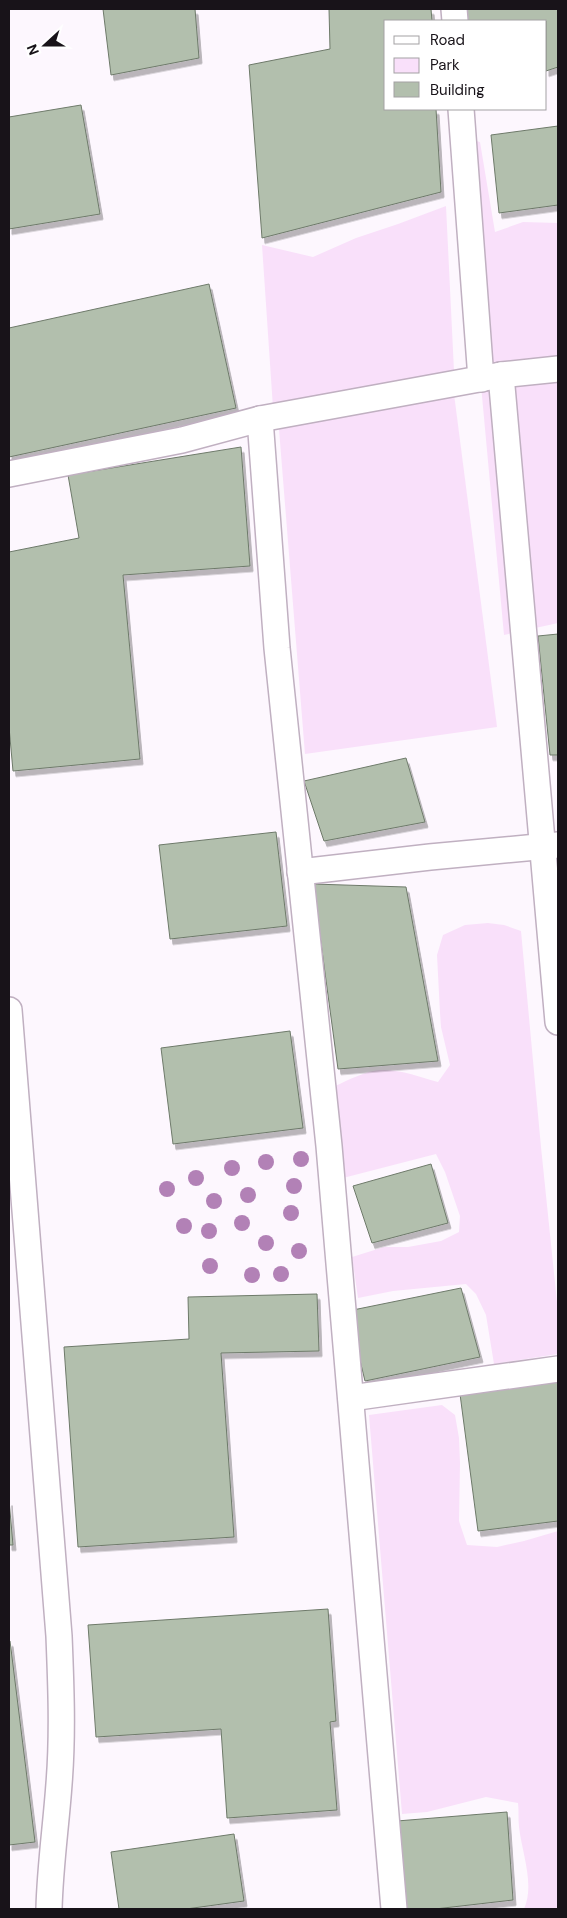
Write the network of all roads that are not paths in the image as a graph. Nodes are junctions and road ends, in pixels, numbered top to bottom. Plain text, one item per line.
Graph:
1 (462, 110) edge
2 (558, 369) edge
3 (491, 377) junction
4 (260, 419) junction
5 (9, 474) edge
6 (550, 846) edge
7 (300, 872) junction
8 (9, 1010) edge
9 (558, 1022) edge
10 (558, 1369) edge
11 (351, 1398) junction
12 (49, 1909) edge
13 (394, 1909) edge

1 - 3 street
2 - 3 street
3 - 4 street
3 - 6 street
4 - 5 street
4 - 7 street
6 - 7 street
6 - 9 street
7 - 11 street
8 - 12 street
10 - 11 street
11 - 13 street

